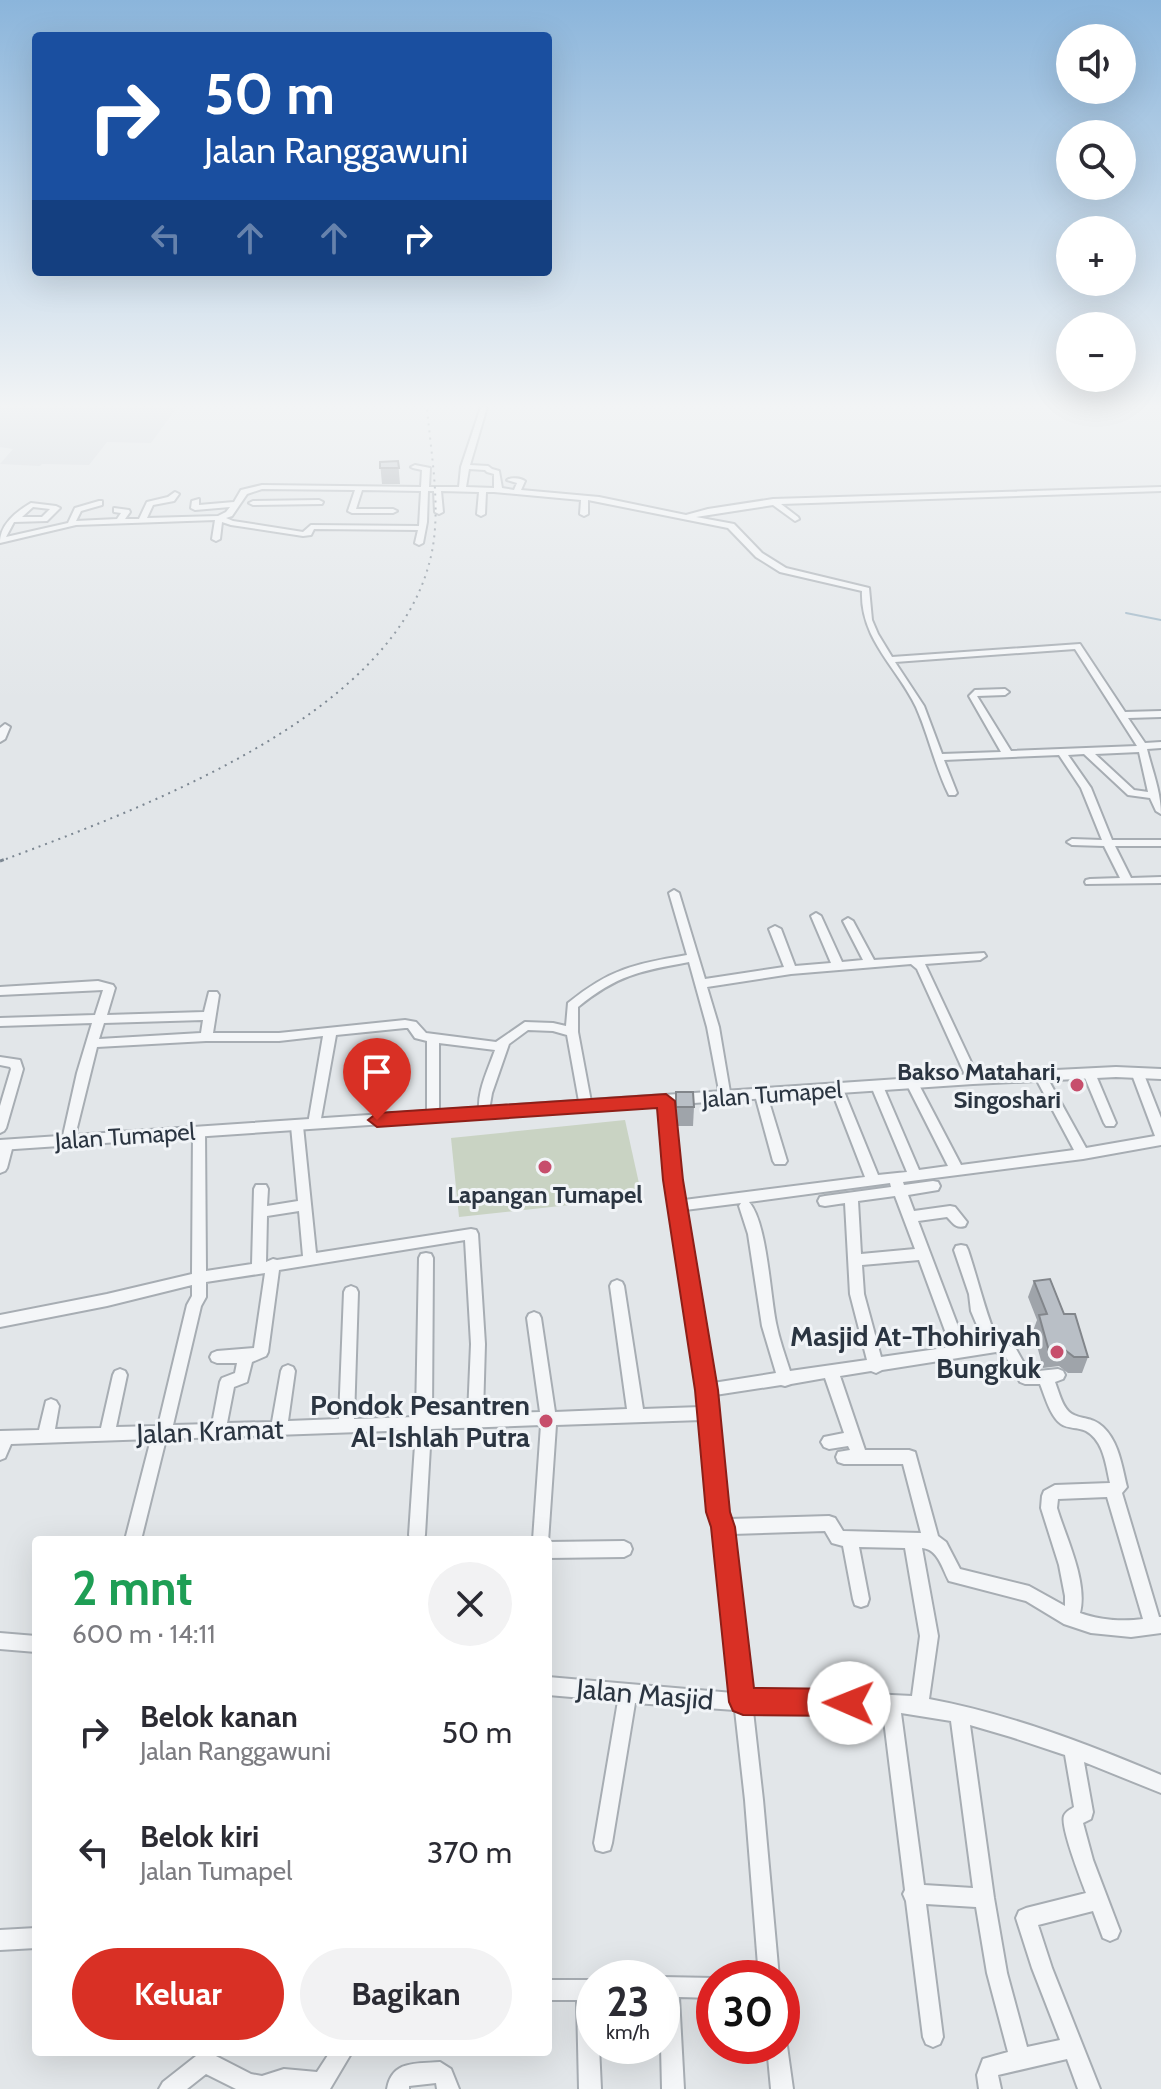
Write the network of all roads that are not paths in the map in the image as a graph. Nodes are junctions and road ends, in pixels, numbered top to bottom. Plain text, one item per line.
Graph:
1 (33, 504) edge
2 (36, 504) edge
3 (95, 504) edge
4 (150, 504) edge
5 (196, 504) edge
6 (230, 504) edge
7 (235, 504) edge
8 (266, 504) edge
9 (318, 504) edge
10 (354, 504) edge
11 (396, 504) edge
12 (423, 504) edge
13 (438, 504) edge
14 (482, 504) edge
15 (583, 504) edge
16 (621, 504) edge
17 (755, 504) edge
18 (777, 504) edge
19 (117, 510) dead end
20 (581, 510) dead end
21 (393, 511) junction
22 (439, 512) dead end
23 (481, 514) dead end
24 (263, 517) dead end
25 (220, 518) junction
26 (685, 518) junction
27 (795, 519) dead end
28 (13, 520) junction
29 (142, 521) junction
30 (119, 522) junction
31 (71, 524) junction
32 (311, 527) junction
33 (381, 528) junction
34 (422, 528) junction
35 (216, 539) dead end
36 (1, 540) edge
37 (419, 543) dead end
38 (889, 660) junction
39 (1005, 692) dead end
40 (1161, 714) edge
41 (1124, 715) junction
42 (5, 727) dead end
43 (0, 739) edge
44 (1161, 745) edge
45 (1142, 747) junction
46 (1085, 750) junction
47 (1061, 751) junction
48 (1007, 753) junction
49 (938, 757) junction
50 (1156, 792) edge
51 (952, 793) dead end
52 (1161, 811) edge
53 (1072, 842) dead end
54 (1108, 843) junction
55 (1161, 843) edge
56 (1161, 880) edge
57 (1127, 881) junction
58 (1090, 882) dead end
59 (674, 893) dead end
60 (816, 916) dead end
61 (848, 921) dead end
62 (775, 929) dead end
63 (980, 956) dead end
64 (693, 958) junction
65 (917, 961) junction
66 (870, 963) junction
67 (838, 966) junction
68 (791, 970) junction
69 (699, 984) junction
70 (0, 991) edge
71 (213, 995) dead end
72 (209, 1016) junction
73 (102, 1019) junction
74 (0, 1022) edge
75 (572, 1032) junction
76 (330, 1033) junction
77 (206, 1037) junction
78 (433, 1038) junction
79 (94, 1043) junction
80 (503, 1044) junction
81 (0, 1061) edge
82 (1137, 1072) junction
83 (1089, 1073) junction
84 (1161, 1074) edge
85 (1040, 1075) junction
86 (973, 1079) junction
87 (912, 1083) junction
88 (877, 1086) junction
89 (837, 1089) junction
90 (761, 1095) junction
91 (725, 1098) junction
92 (666, 1101) junction
93 (586, 1107) junction
94 (484, 1113) junction
95 (433, 1116) junction
96 (1110, 1123) dead end
97 (314, 1124) junction
98 (297, 1126) junction
99 (0, 1128) edge
100 (199, 1131) junction
101 (1161, 1137) edge
102 (68, 1140) junction
103 (4, 1145) edge
104 (1083, 1154) junction
105 (780, 1161) dead end
106 (0, 1168) edge
107 (957, 1170) junction
108 (915, 1176) junction
109 (874, 1182) junction
110 (897, 1184) junction
111 (933, 1186) dead end
112 (261, 1189) dead end
113 (851, 1198) junction
114 (825, 1201) dead end
115 (305, 1205) junction
116 (746, 1206) dead end
117 (678, 1211) junction
118 (260, 1212) junction
119 (908, 1217) junction
120 (960, 1222) dead end
121 (961, 1250) dead end
122 (922, 1254) junction
123 (426, 1258) dead end
124 (310, 1259) junction
125 (855, 1260) junction
126 (268, 1268) junction
127 (617, 1286) dead end
128 (199, 1288) junction
129 (351, 1292) dead end
130 (534, 1318) dead end
131 (0, 1321) edge
132 (993, 1347) junction
133 (960, 1351) junction
134 (246, 1356) junction
135 (217, 1357) dead end
136 (876, 1367) junction
137 (288, 1371) dead end
138 (831, 1373) junction
139 (120, 1375) dead end
140 (785, 1380) junction
141 (707, 1390) junction
142 (51, 1406) dead end
143 (708, 1413) junction
144 (636, 1416) junction
145 (549, 1420) junction
146 (475, 1422) junction
147 (424, 1424) junction
148 (346, 1427) junction
149 (279, 1429) junction
150 (218, 1431) junction
151 (162, 1432) junction
152 (107, 1434) junction
153 (46, 1436) junction
154 (854, 1438) junction
155 (829, 1442) dead end
156 (2, 1443) edge
157 (1113, 1490) junction
158 (723, 1527) junction
159 (417, 1535) dead end
160 (134, 1536) edge
161 (541, 1536) edge
162 (850, 1540) junction
163 (922, 1541) junction
164 (624, 1549) dead end
165 (552, 1550) edge
166 (861, 1599) dead end
167 (1070, 1618) junction
168 (1157, 1625) edge
169 (0, 1641) edge
170 (32, 1644) edge
171 (552, 1686) edge
172 (628, 1693) junction
173 (743, 1702) junction
174 (891, 1703) junction
175 (919, 1706) junction
176 (959, 1713) junction
177 (1073, 1749) junction
178 (1161, 1784) edge
179 (603, 1843) dead end
180 (913, 1894) junction
181 (984, 1898) junction
182 (1098, 1900) junction
183 (1110, 1931) dead end
184 (32, 1938) edge
185 (0, 1940) edge
186 (767, 1960) edge
187 (552, 1990) edge
188 (576, 1990) edge
189 (933, 2037) dead end
190 (1073, 2047) junction
191 (340, 2056) edge
192 (1020, 2059) junction
193 (590, 2064) edge
194 (671, 2064) edge
195 (779, 2064) edge
196 (319, 2086) edge
197 (170, 2089) edge
198 (398, 2089) edge
199 (448, 2089) edge
200 (590, 2089) edge
201 (673, 2089) edge
202 (782, 2089) edge
203 (990, 2089) edge
204 (1089, 2089) edge

1 - 28 street
2 - 28 street
3 - 31 street
4 - 29 street
5 - 6 street
7 - 25 street
8 - 24 street
9 - 32 street
10 - 21 street
11 - 21 street
12 - 34 street
13 - 22 street
14 - 23 street
15 - 20 street
16 - 26 street
17 - 26 street
18 - 27 street
19 - 30 street
21 - 33 street
25 - 29 street
25 - 32 street
25 - 35 street
26 - 38 street
28 - 36 street
29 - 30 street
30 - 31 street
31 - 36 street
32 - 33 street
33 - 34 street
34 - 37 street
38 - 41 street
38 - 49 street
39 - 48 street
40 - 41 street
41 - 45 street
42 - 43 street
44 - 45 street
45 - 46 street
45 - 50 street
46 - 47 street
46 - 50 street
47 - 48 street
47 - 54 street
48 - 49 street
49 - 51 street
50 - 52 street
53 - 54 street
54 - 55 street
54 - 57 street
56 - 57 street
57 - 58 street
59 - 64 street
60 - 67 street
61 - 66 street
62 - 68 street
63 - 65 street
64 - 69 street
64 - 75 street
65 - 66 street
65 - 86 street
66 - 67 street
67 - 68 street
68 - 69 street
69 - 91 street
70 - 73 street
71 - 72 street
72 - 73 street
72 - 77 street
73 - 74 street
73 - 79 street
75 - 80 street
75 - 93 street
76 - 77 street
76 - 78 street
76 - 97 street
77 - 79 street
78 - 80 street
78 - 95 street
79 - 102 street
80 - 94 street
81 - 99 street
82 - 83 street, Jalan Tumapel
82 - 84 street, Jalan Tumapel
82 - 101 street
83 - 85 street, Jalan Tumapel
83 - 96 street
85 - 86 street, Jalan Tumapel
85 - 104 street
86 - 87 street, Jalan Tumapel
87 - 88 street, Jalan Tumapel
87 - 107 street
88 - 89 street, Jalan Tumapel
88 - 108 street
89 - 90 street, Jalan Tumapel
89 - 109 street
90 - 91 street, Jalan Tumapel
90 - 105 street
91 - 92 street, Jalan Tumapel
92 - 93 street, Jalan Tumapel
92 - 117 street
93 - 94 street, Jalan Tumapel
94 - 95 street, Jalan Tumapel
95 - 97 street, Jalan Tumapel
97 - 98 street, Jalan Tumapel
98 - 100 street, Jalan Tumapel
98 - 115 street
100 - 102 street, Jalan Tumapel
100 - 128 street
101 - 104 street
102 - 103 street, Jalan Tumapel
103 - 106 street
104 - 107 street
107 - 108 street
108 - 110 street
109 - 110 street
109 - 117 street
110 - 111 street
110 - 113 street
110 - 119 street
112 - 118 street
113 - 114 street
113 - 125 street
115 - 118 street
115 - 124 street
116 - 140 street
117 - 141 street
118 - 126 street
119 - 120 street
119 - 122 street
121 - 132 street
122 - 125 street
122 - 133 street
123 - 147 street
124 - 126 street
124 - 146 street
125 - 136 street
126 - 128 street
126 - 134 street
127 - 144 street
128 - 131 street
128 - 151 street
129 - 148 street
130 - 145 street
132 - 133 street
132 - 157 street
133 - 136 street
134 - 135 street
134 - 150 street
136 - 138 street
137 - 149 street
138 - 140 street
138 - 154 street
139 - 152 street
140 - 141 street
141 - 143 street
142 - 153 street
143 - 144 street, Jalan Kramat
143 - 158 street
144 - 145 street, Jalan Kramat
145 - 146 street, Jalan Kramat
145 - 161 street
146 - 147 street, Jalan Kramat
147 - 148 street, Jalan Kramat
147 - 159 street
148 - 149 street, Jalan Kramat
149 - 150 street, Jalan Kramat
150 - 151 street, Jalan Kramat
151 - 152 street, Jalan Kramat
151 - 160 street
152 - 153 street, Jalan Kramat
153 - 156 street, Jalan Kramat
154 - 155 street
154 - 163 street
157 - 167 street
157 - 168 street
158 - 162 street
158 - 173 street
162 - 163 street
162 - 166 street
163 - 167 street
163 - 175 street
164 - 165 street
167 - 168 street
169 - 170 street
171 - 172 street, Jalan Masjid
172 - 173 street, Jalan Masjid
172 - 179 street
173 - 174 street, Jalan Masjid
173 - 186 street
174 - 175 street, Jalan Masjid
174 - 180 street
175 - 176 street, Jalan Masjid
176 - 177 street, Jalan Masjid
176 - 181 street
177 - 178 street, Jalan Masjid
177 - 182 street
180 - 181 street
180 - 189 street
181 - 192 street
182 - 183 street
182 - 190 street
184 - 185 street
187 - 188 street
190 - 192 street
190 - 204 street
191 - 196 street
192 - 203 street
193 - 200 street
194 - 201 street
195 - 202 street
196 - 197 street
198 - 199 street

